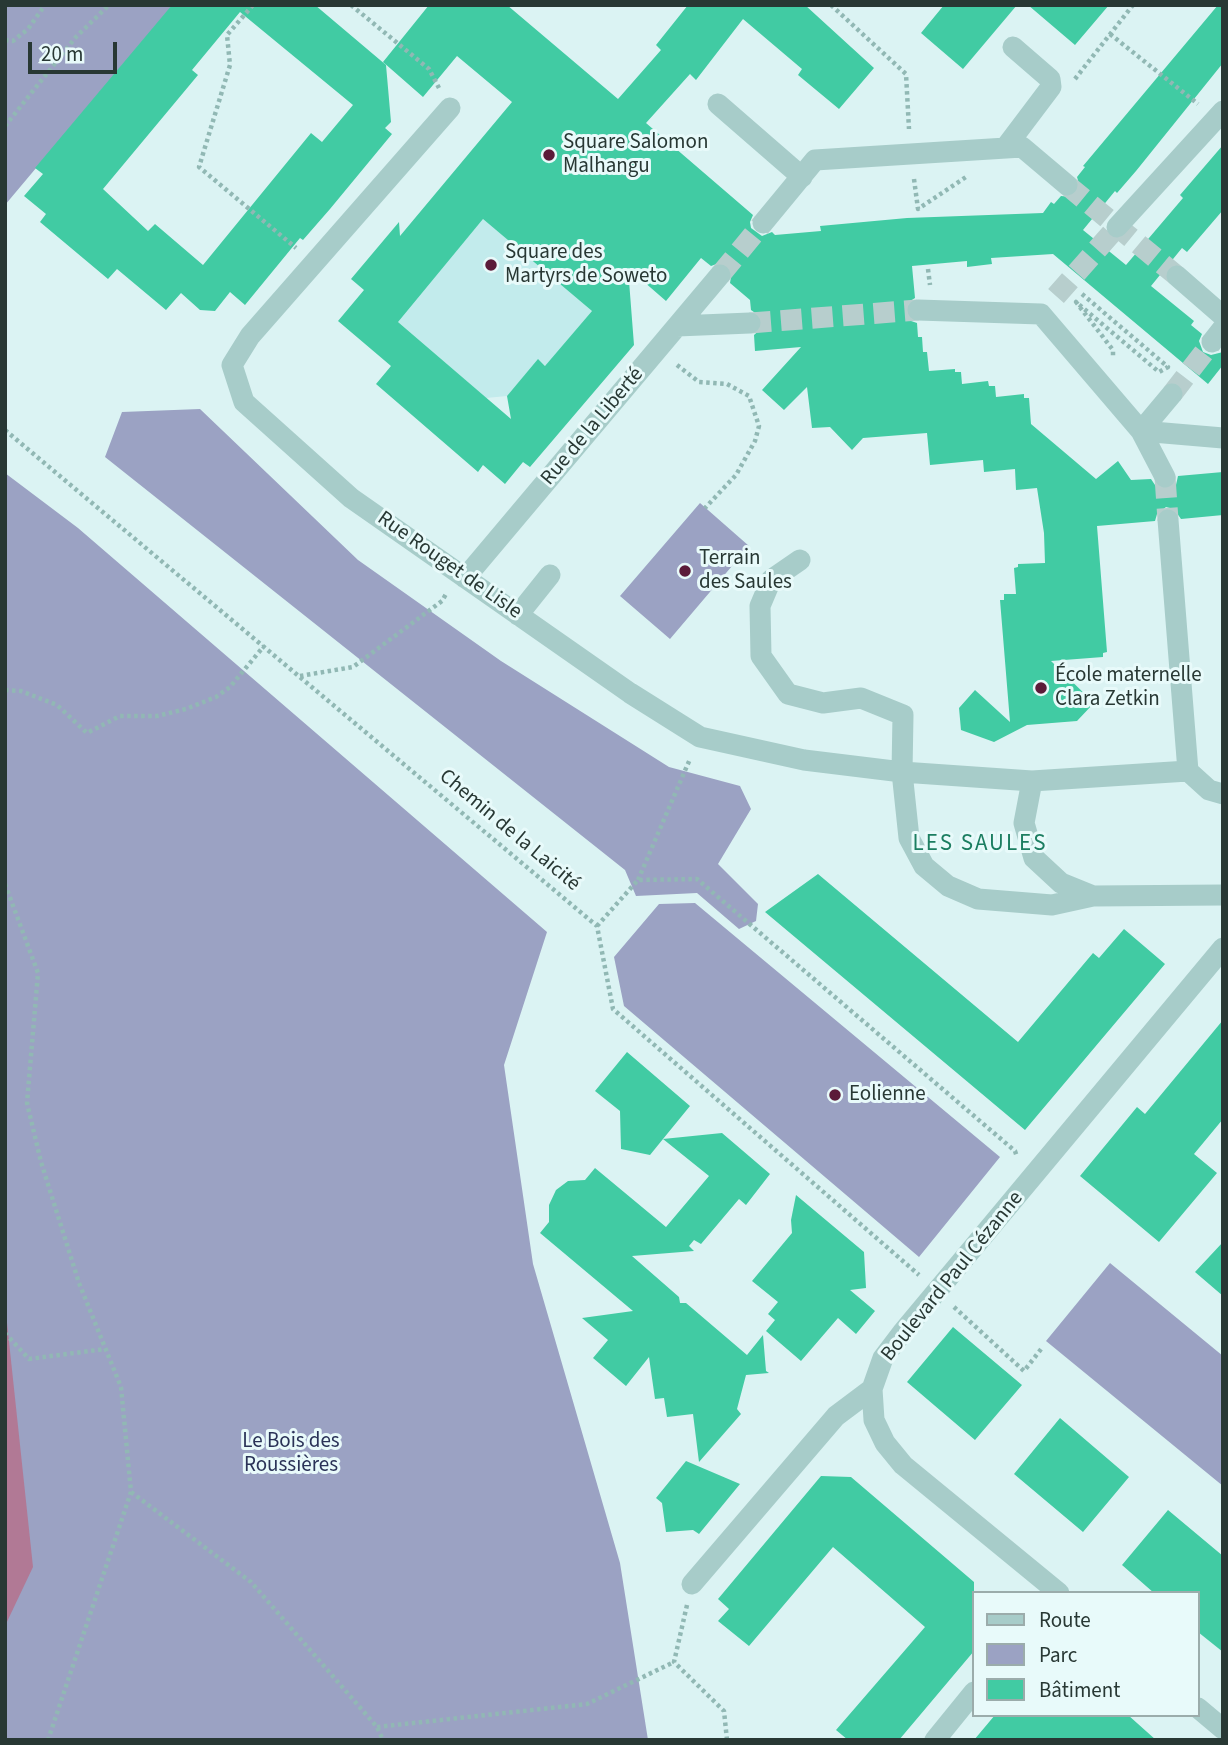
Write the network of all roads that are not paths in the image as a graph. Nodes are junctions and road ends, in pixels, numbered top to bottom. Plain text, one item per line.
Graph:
1 (1013, 47) dead end
2 (718, 104) dead end
3 (450, 107) road end
4 (1219, 115) edge
5 (1005, 148) junction
6 (802, 177) junction
7 (1067, 185) tunnel mouth
8 (763, 223) tunnel mouth
9 (1117, 227) tunnel mouth
10 (720, 275) tunnel mouth
11 (1177, 276) tunnel mouth
12 (918, 310) tunnel mouth
13 (1223, 316) edge
14 (750, 323) tunnel mouth
15 (677, 326) junction
16 (1172, 394) tunnel mouth
17 (1141, 431) junction
18 (1223, 438) edge
19 (1165, 477) tunnel mouth
20 (1168, 520) tunnel mouth
21 (800, 560) dead end
22 (461, 575) junction
23 (550, 575) dead end
24 (518, 615) junction
25 (1188, 771) junction
26 (902, 772) junction
27 (1032, 781) junction
28 (1223, 794) edge
29 (1223, 895) edge
30 (1093, 896) junction
31 (1223, 948) edge
32 (873, 1389) junction
33 (692, 1584) road end
34 (1056, 1591) edge
35 (972, 1694) edge
36 (1200, 1710) edge
37 (1223, 1728) edge
38 (935, 1740) edge

1 - 5 street
2 - 6 street
3 - 22 street, Rue Rouget de Lisle
4 - 9 street
5 - 6 street
5 - 7 street
6 - 8 street
10 - 15 street, Rue de la Liberté
11 - 13 street
12 - 17 street
14 - 15 street
15 - 22 street, Rue de la Liberté
16 - 17 street
17 - 18 street
17 - 19 street
20 - 25 street
21 - 26 street
22 - 24 street, Rue Rouget de Lisle
23 - 24 street
24 - 26 street, Rue Rouget de Lisle
25 - 27 street, Rue Rouget de Lisle
25 - 28 street
26 - 27 street, Rue Rouget de Lisle
26 - 30 street
27 - 30 street
29 - 30 street
31 - 32 street, Boulevard Paul Cézanne
32 - 33 street
32 - 34 street, Boulevard Paul Cézanne
35 - 38 street
36 - 37 street

